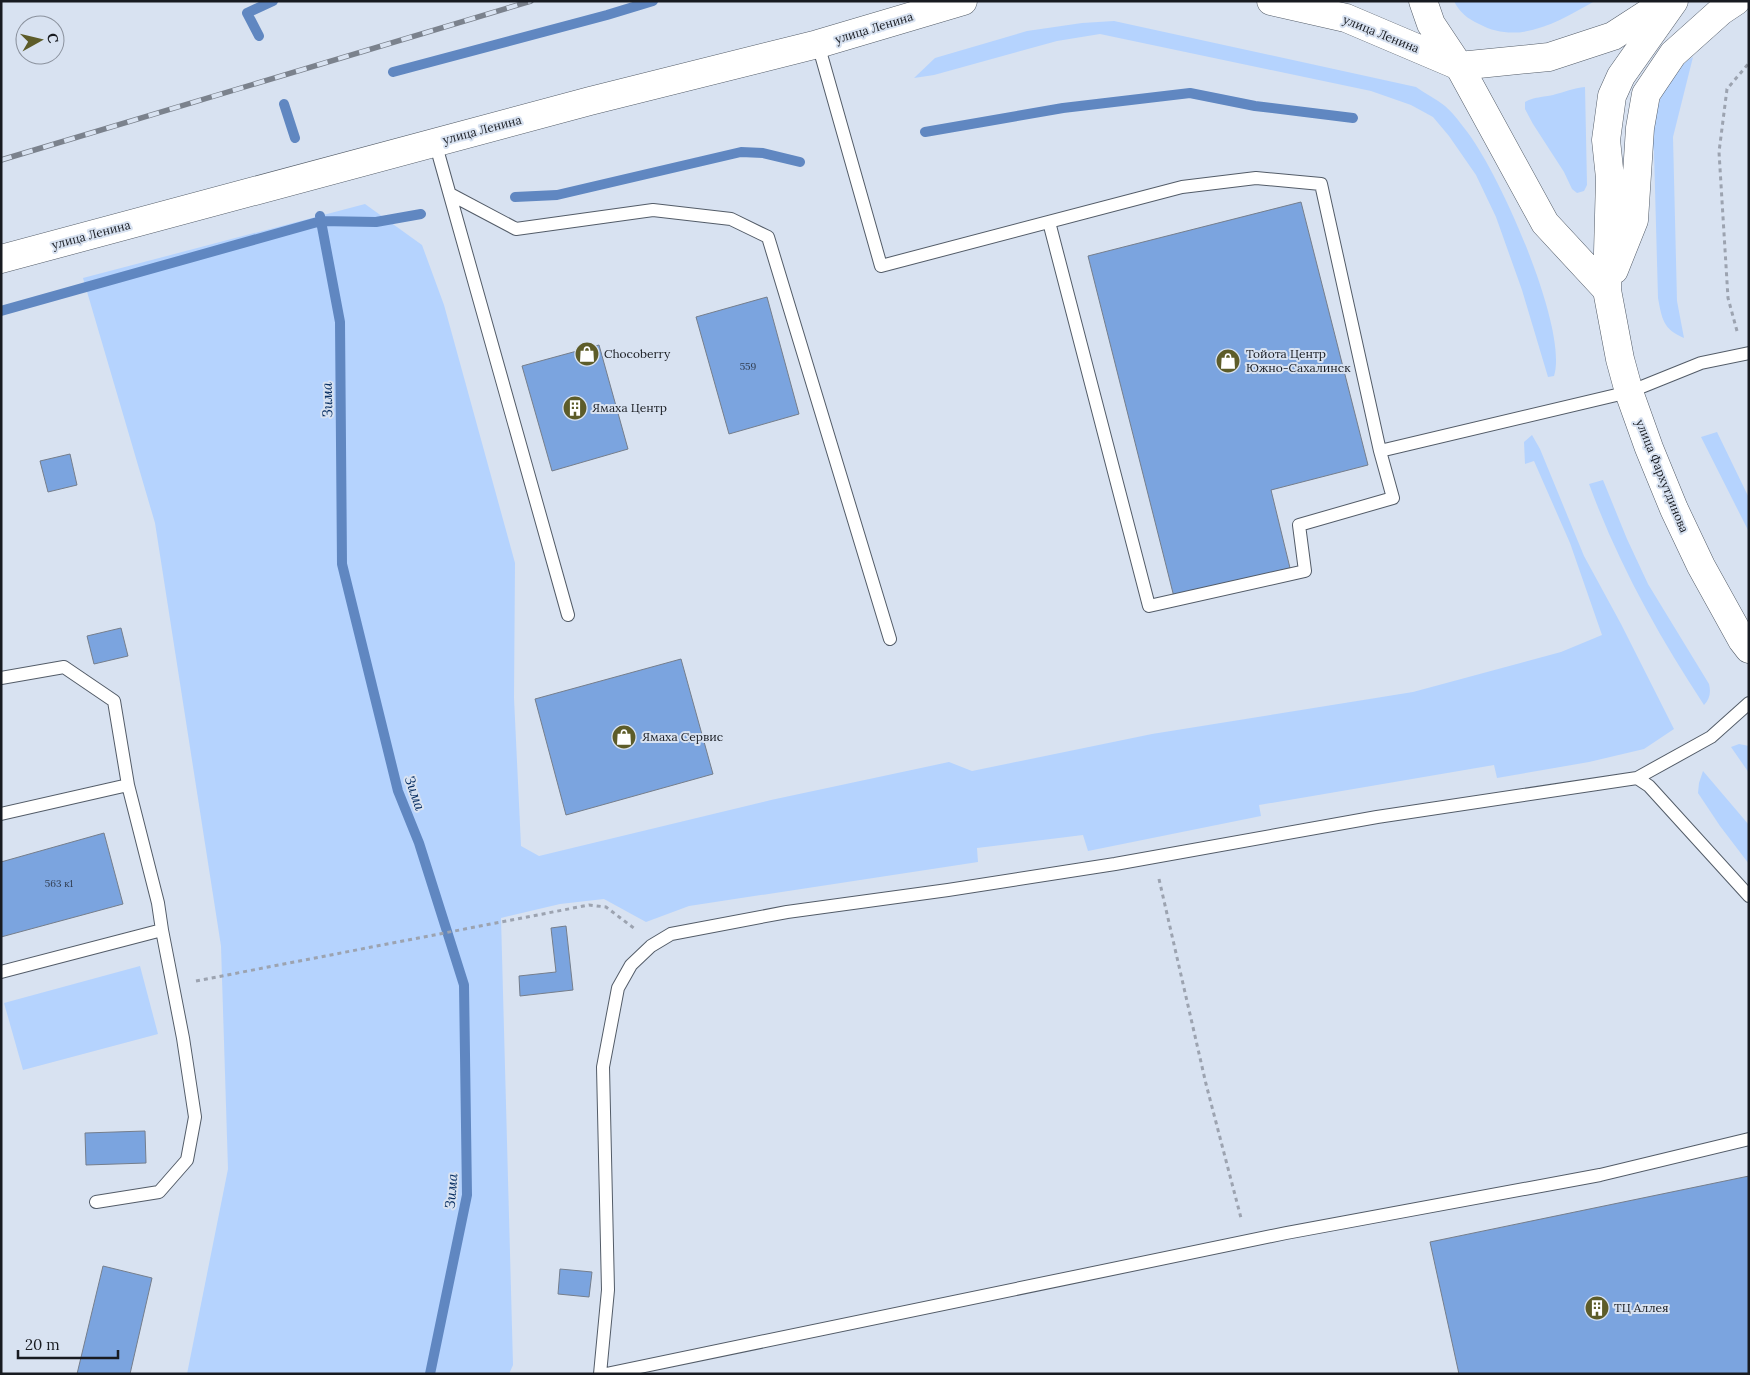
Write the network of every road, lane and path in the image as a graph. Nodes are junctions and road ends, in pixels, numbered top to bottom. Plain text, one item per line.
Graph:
1 (962, 1) edge
2 (1271, 1) edge
3 (1423, 1) edge
4 (1667, 1) edge
5 (1674, 1) edge
6 (1736, 1) edge
7 (818, 44) junction
8 (1749, 63) edge
9 (1459, 66) junction
10 (435, 142) junction
11 (450, 194) junction
12 (1049, 222) junction
13 (1, 259) edge
14 (1606, 290) junction
15 (1738, 335) dead end
16 (1749, 353) edge
17 (1629, 392) junction
18 (1380, 451) junction
19 (568, 615) dead end
20 (890, 639) dead end
21 (1749, 649) edge
22 (1, 678) edge
23 (1749, 704) edge
24 (1637, 778) junction
25 (128, 785) junction
26 (1, 814) edge
27 (1158, 874) dead end
28 (1749, 896) edge
29 (162, 930) junction
30 (651, 946) junction
31 (1, 972) edge
32 (173, 985) junction
33 (1749, 1139) edge
34 (96, 1202) dead end
35 (1242, 1223) dead end
36 (600, 1374) edge
37 (606, 1374) edge

1 - 7 main road, улица Ленина
2 - 9 main road, улица Ленина
3 - 9 main road
4 - 9 main road
5 - 14 main road, улица Фархутдинова
6 - 14 main road
7 - 10 main road, улица Ленина
7 - 12 lane
8 - 15 path
9 - 14 main road
10 - 11 lane
10 - 13 main road, улица Ленина
11 - 19 lane
11 - 20 lane
12 - 18 lane
12 - 18 lane
14 - 17 main road, улица Фархутдинова
16 - 17 lane
17 - 18 lane
17 - 21 main road, улица Фархутдинова
22 - 25 lane
23 - 24 lane
24 - 28 lane
24 - 30 lane
25 - 26 lane
25 - 29 lane
27 - 35 path
29 - 31 lane
29 - 32 lane
30 - 32 path
30 - 36 lane
32 - 34 lane
33 - 37 lane

